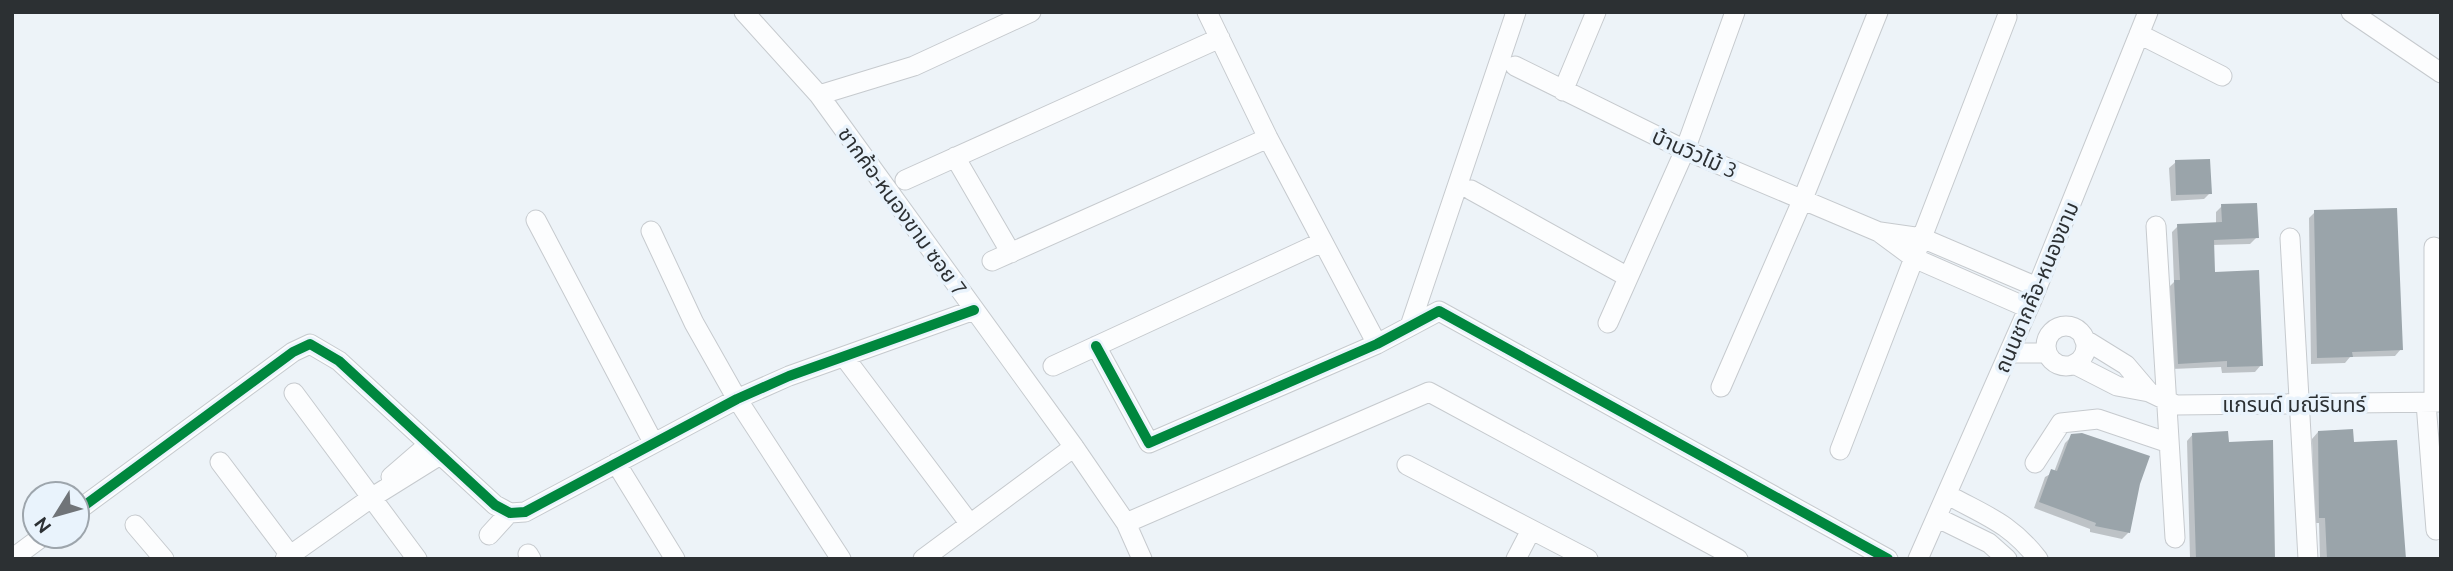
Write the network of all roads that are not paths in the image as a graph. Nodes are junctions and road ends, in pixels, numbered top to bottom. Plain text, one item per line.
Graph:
1 (744, 12) edge
2 (1031, 12) edge
3 (1207, 12) edge
4 (1516, 12) edge
5 (1597, 12) edge
6 (1735, 12) edge
7 (1878, 12) edge
8 (2148, 12) edge
9 (2351, 12) edge
10 (2007, 17) dead end
11 (2139, 34) junction
12 (1220, 38) junction
13 (1516, 66) dead end
14 (2441, 73) edge
15 (2222, 76) dead end
16 (1563, 91) junction
17 (819, 95) junction
18 (1268, 138) junction
19 (1685, 150) junction
20 (955, 157) junction
21 (905, 180) dead end
22 (1471, 190) dead end
23 (1802, 201) junction
24 (536, 220) dead end
25 (2156, 226) dead end
26 (651, 231) dead end
27 (1878, 232) junction
28 (1922, 238) junction
29 (2290, 238) dead end
30 (1322, 242) junction
31 (2434, 247) dead end
32 (1011, 253) junction
33 (1914, 258) junction
34 (992, 261) dead end
35 (1628, 277) junction
36 (2032, 298) junction
37 (974, 310) junction
38 (1608, 323) dead end
39 (1410, 326) junction
40 (2059, 327) junction
41 (2084, 339) junction
42 (1377, 344) junction
43 (1096, 346) junction
44 (2009, 353) junction
45 (2047, 353) junction
46 (845, 358) junction
47 (2074, 364) junction
48 (1053, 366) dead end
49 (1721, 387) dead end
50 (294, 393) dead end
51 (2158, 396) junction
52 (737, 399) junction
53 (2434, 402) edge
54 (2298, 405) junction
55 (653, 442) junction
56 (2169, 443) junction
57 (1074, 447) junction
58 (434, 450) junction
59 (1840, 450) dead end
60 (220, 462) dead end
61 (616, 463) junction
62 (2035, 463) dead end
63 (1407, 465) dead end
64 (1948, 495) junction
65 (371, 498) junction
66 (91, 501) edge
67 (509, 513) junction
68 (1938, 518) junction
69 (1126, 523) junction
70 (970, 524) junction
71 (135, 525) dead end
72 (1531, 530) junction
73 (2436, 530) dead end
74 (489, 535) dead end
75 (2175, 538) dead end
76 (290, 558) edge
77 (164, 559) edge
78 (416, 559) edge
79 (675, 559) edge
80 (841, 559) edge
81 (923, 559) edge
82 (1142, 559) edge
83 (1516, 559) edge
84 (1588, 559) edge
85 (1738, 559) edge
86 (1888, 559) edge
87 (1918, 559) edge
88 (2007, 559) edge
89 (2038, 559) edge
90 (2308, 559) edge

1 - 17 street, ชากค้อ-หนองขาม ซอย 7
2 - 17 street
3 - 12 street
4 - 39 street
5 - 16 street
6 - 19 street
7 - 23 street
8 - 11 street, ถนนชากค้อ-หนองขาม
9 - 14 street
10 - 28 street
11 - 15 street
11 - 36 street, ถนนชากค้อ-หนองขาม
12 - 18 street
12 - 20 street
13 - 16 street, บ้านวิวไม้ 3
16 - 19 street, บ้านวิวไม้ 3
17 - 37 street, ชากค้อ-หนองขาม ซอย 7
18 - 30 street
18 - 32 street
19 - 23 street, บ้านวิวไม้ 3
19 - 35 street
20 - 21 street
20 - 32 street
22 - 35 street
23 - 27 street, บ้านวิวไม้ 3
23 - 49 street
24 - 55 street
25 - 51 street
26 - 52 street
27 - 28 street, บ้านวิวไม้ 3
27 - 33 street, บ้านวิวไม้ 3
28 - 33 street
28 - 36 street, บ้านวิวไม้ 3
29 - 54 street
30 - 42 street
30 - 43 street
31 - 53 street
32 - 34 street
33 - 36 street, บ้านวิวไม้ 3
33 - 59 street
35 - 38 street
36 - 40 street
36 - 44 street, ถนนชากค้อ-หนองขาม
37 - 46 street
37 - 57 street, ชากค้อ-หนองขาม ซอย 7
39 - 42 street
39 - 86 street
40 - 41 street
40 - 45 street
41 - 47 street
41 - 51 street
42 - 43 street
43 - 48 street
44 - 45 street
44 - 64 street, ถนนชากค้อ-หนองขาม
45 - 47 street
46 - 52 street
46 - 70 street
47 - 51 street, แกรนด์ มณีรินทร์
50 - 65 street
51 - 54 street, แกรนด์ มณีรินทร์
51 - 56 street
52 - 55 street
52 - 80 street
53 - 54 street, แกรนด์ มณีรินทร์
53 - 73 street
54 - 90 street
55 - 61 street
56 - 62 street
56 - 75 street
57 - 69 street, ชากค้อ-หนองขาม ซอย 7
57 - 70 street
58 - 65 street
58 - 66 street
58 - 67 street
60 - 76 street
61 - 67 street
61 - 79 street
63 - 72 street
64 - 68 street, ถนนชากค้อ-หนองขาม
64 - 89 street
65 - 76 street
65 - 78 street
67 - 74 street
68 - 87 street, ถนนชากค้อ-หนองขาม
68 - 88 street
69 - 82 street, ชากค้อ-หนองขาม ซอย 7
69 - 85 street
70 - 81 street
71 - 77 street
72 - 83 street
72 - 84 street

